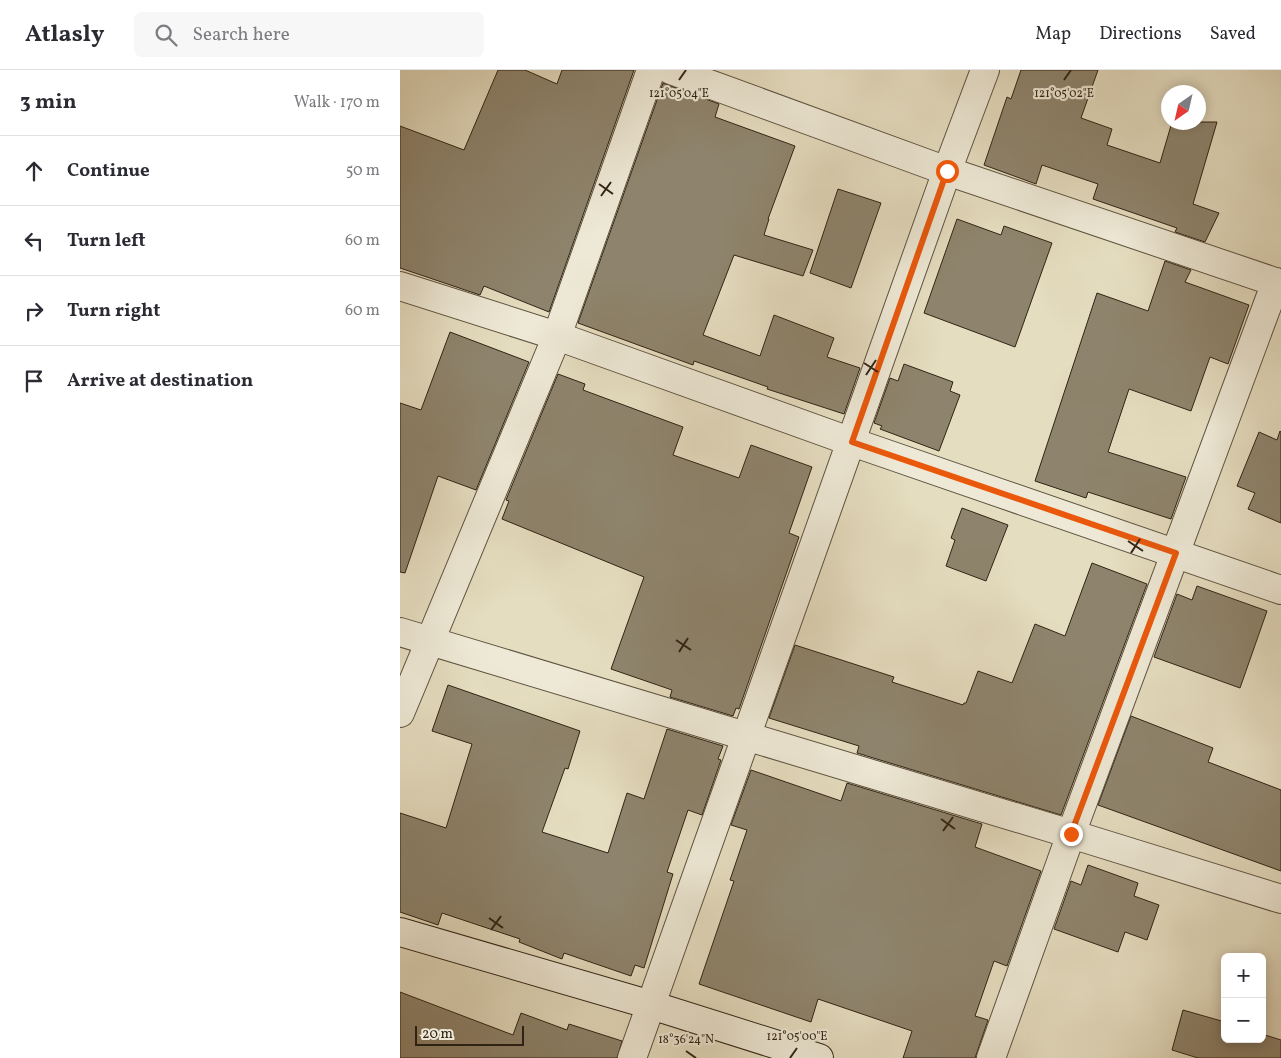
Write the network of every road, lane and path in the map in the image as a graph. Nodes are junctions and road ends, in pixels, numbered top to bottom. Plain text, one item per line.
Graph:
1 (651, 70) edge
2 (671, 70) edge
3 (985, 70) edge
4 (947, 171) junction
5 (1278, 283) edge
6 (400, 286) edge
7 (557, 336) junction
8 (852, 442) junction
9 (1176, 553) junction
10 (1281, 590) edge
11 (400, 632) edge
12 (430, 641) junction
13 (400, 713) edge
14 (747, 736) junction
15 (1071, 834) junction
16 (1281, 899) edge
17 (400, 932) edge
18 (651, 1005) junction
19 (632, 1058) edge
20 (818, 1058) edge
21 (991, 1058) edge

1 - 7 street
2 - 4 street
3 - 4 street
4 - 5 street
4 - 8 street
5 - 9 street
6 - 7 street
7 - 8 street
7 - 12 street
8 - 9 street
8 - 14 street
9 - 10 street
9 - 15 street
11 - 12 street
12 - 13 street
12 - 14 street
14 - 15 street
14 - 18 street
15 - 16 street
15 - 21 street
17 - 18 street
18 - 19 street
18 - 20 street

